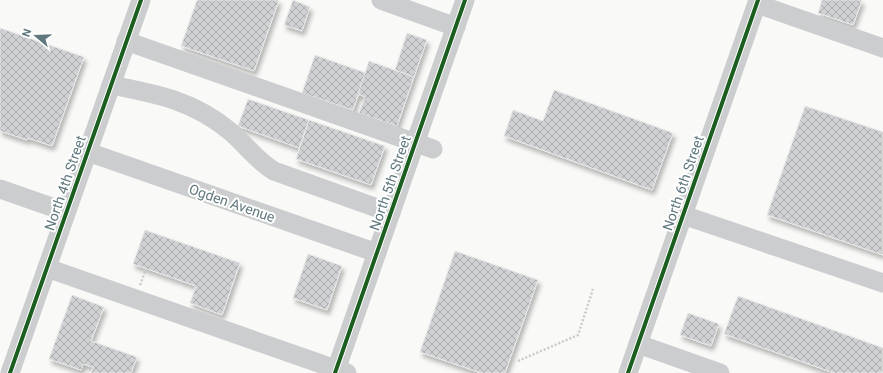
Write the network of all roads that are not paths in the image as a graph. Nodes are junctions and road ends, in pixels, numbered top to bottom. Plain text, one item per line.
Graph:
1 (141, 0) edge
2 (381, 0) edge
3 (465, 0) edge
4 (758, 2) edge
5 (456, 27) junction
6 (126, 41) junction
7 (883, 48) edge
8 (111, 85) junction
9 (424, 146) junction
10 (88, 152) junction
11 (0, 189) edge
12 (66, 212) junction
13 (391, 213) junction
14 (683, 215) junction
15 (377, 253) junction
16 (47, 268) junction
17 (883, 283) edge
18 (638, 344) junction
19 (340, 372) edge
20 (10, 373) edge
21 (628, 373) edge
22 (720, 373) edge

1 - 6 street, North 4th Street
2 - 5 street
3 - 5 street, North 5th Street
4 - 7 street
4 - 14 street, North 6th Street
5 - 9 street, North 5th Street
6 - 8 street, North 4th Street
6 - 9 street
8 - 10 street, North 4th Street
8 - 13 street
9 - 13 street, North 5th Street
10 - 12 street, North 4th Street
10 - 15 street, Ogden Avenue
11 - 12 street
12 - 16 street, North 4th Street
13 - 15 street, North 5th Street
14 - 17 street
14 - 18 street, North 6th Street
15 - 19 street, North 5th Street
16 - 19 street
16 - 20 street, North 4th Street
18 - 21 street, North 6th Street
18 - 22 street

